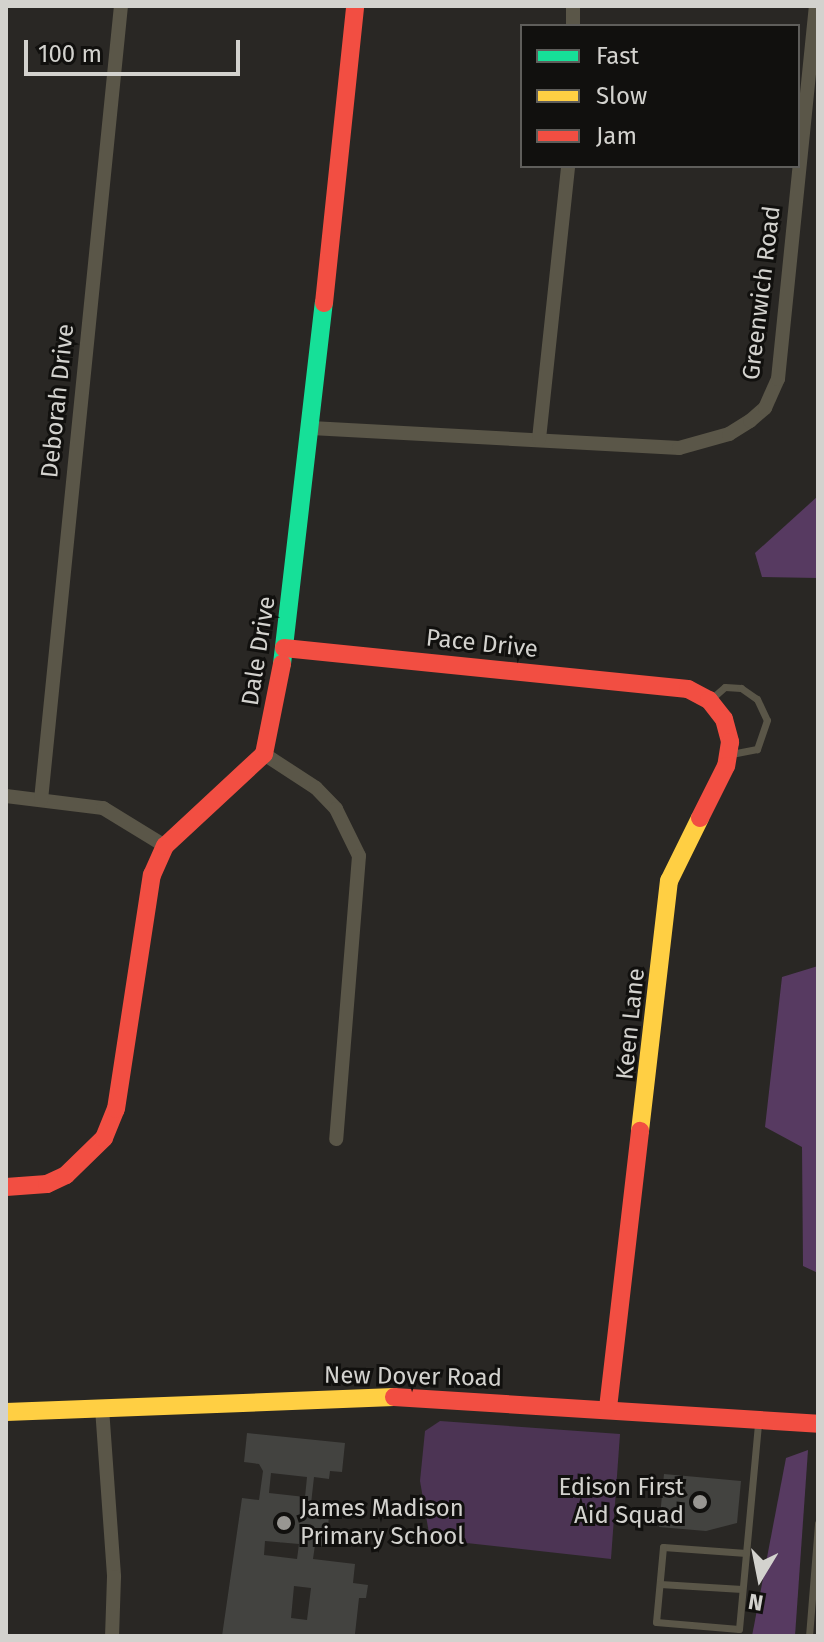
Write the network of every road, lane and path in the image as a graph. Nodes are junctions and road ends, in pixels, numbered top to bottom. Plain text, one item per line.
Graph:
1 (121, 6) edge
2 (355, 6) edge
3 (816, 6) edge
4 (800, 163) edge
5 (568, 168) edge
6 (799, 168) edge
7 (311, 428) junction
8 (539, 439) junction
9 (284, 648) junction
10 (709, 700) junction
11 (264, 754) junction
12 (729, 754) junction
13 (6, 796) edge
14 (41, 800) junction
15 (165, 846) junction
16 (336, 1139) dead end
17 (6, 1187) edge
18 (102, 1408) junction
19 (608, 1408) junction
20 (6, 1412) edge
21 (758, 1418) junction
22 (818, 1424) edge
23 (818, 1523) edge
24 (746, 1553) junction
25 (660, 1584) junction
26 (742, 1589) junction
27 (112, 1636) edge
28 (809, 1636) edge

1 - 14 street, Deborah Drive
2 - 7 street, Dale Drive
3 - 4 street, Greenwich Road
5 - 8 street
6 - 8 street, Greenwich Road
7 - 8 street, Greenwich Road
7 - 9 street, Dale Drive
9 - 10 street, Pace Drive
9 - 11 street, Dale Drive
10 - 12 street
10 - 12 lane
11 - 15 street
11 - 16 street
12 - 19 street, Keen Lane
13 - 14 street
14 - 15 street
15 - 17 street
18 - 19 street, New Dover Road
18 - 20 street, New Dover Road
18 - 27 street
19 - 21 street, New Dover Road
21 - 22 street, New Dover Road
21 - 24 lane
23 - 28 lane
24 - 25 lane
24 - 26 lane
25 - 26 lane
25 - 26 lane

